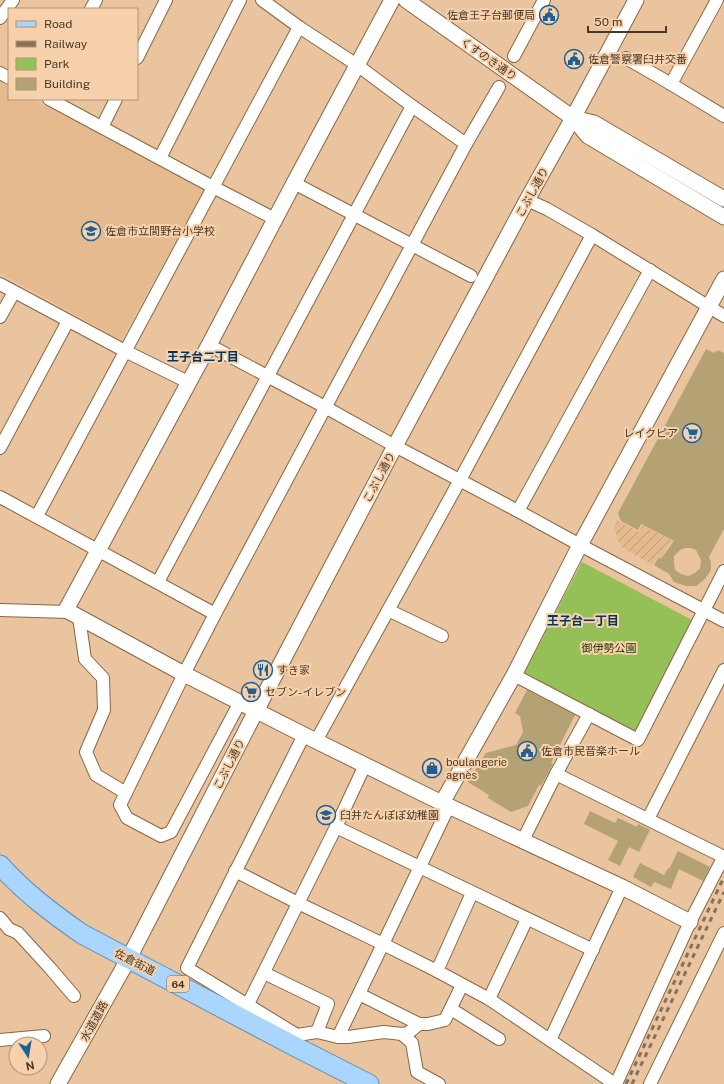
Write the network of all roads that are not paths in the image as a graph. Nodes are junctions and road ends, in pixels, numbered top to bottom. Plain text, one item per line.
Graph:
1 (13, 0) edge
2 (166, 0) edge
3 (240, 0) edge
4 (262, 0) edge
5 (392, 0) edge
6 (406, 0) edge
7 (544, 0) edge
8 (636, 0) edge
9 (717, 0) edge
10 (0, 18) edge
11 (299, 27) junction
12 (138, 56) edge
13 (514, 56) dead end
14 (626, 58) dead end
15 (357, 65) junction
16 (671, 84) junction
17 (499, 86) dead end
18 (51, 100) edge
19 (116, 100) edge
20 (412, 106) junction
21 (724, 116) edge
22 (573, 118) junction
23 (102, 127) junction
24 (466, 144) junction
25 (160, 158) junction
26 (294, 183) junction
27 (213, 187) junction
28 (724, 199) edge
29 (527, 200) junction
30 (354, 214) junction
31 (724, 217) edge
32 (275, 219) junction
33 (592, 235) junction
34 (412, 245) junction
35 (650, 270) junction
36 (471, 276) dead end
37 (724, 279) edge
38 (0, 284) edge
39 (14, 292) junction
40 (709, 307) junction
41 (724, 316) edge
42 (0, 317) edge
43 (68, 321) junction
44 (209, 346) junction
45 (125, 351) junction
46 (267, 376) junction
47 (188, 382) junction
48 (325, 407) junction
49 (395, 446) junction
50 (0, 448) edge
51 (460, 480) junction
52 (0, 497) edge
53 (518, 511) junction
54 (37, 516) junction
55 (580, 546) junction
56 (99, 550) junction
57 (724, 571) edge
58 (158, 582) junction
59 (0, 610) edge
60 (388, 610) junction
61 (704, 610) junction
62 (74, 614) junction
63 (215, 614) junction
64 (724, 621) edge
65 (442, 636) dead end
66 (724, 670) edge
67 (184, 674) junction
68 (514, 675) junction
69 (240, 702) junction
70 (256, 711) junction
71 (589, 714) junction
72 (310, 738) junction
73 (365, 765) junction
74 (556, 774) junction
75 (126, 793) junction
76 (445, 804) junction
77 (648, 819) junction
78 (336, 827) junction
79 (523, 840) junction
80 (724, 856) edge
81 (0, 865) edge
82 (420, 868) junction
83 (236, 871) junction
84 (622, 887) junction
85 (472, 893) junction
86 (298, 903) junction
87 (0, 918) edge
88 (527, 919) junction
89 (690, 922) junction
90 (5, 931) edge
91 (724, 933) edge
92 (384, 944) junction
93 (593, 950) junction
94 (720, 950) edge
95 (129, 958) junction
96 (437, 971) junction
97 (264, 973) junction
98 (462, 985) junction
99 (360, 994) junction
100 (74, 996) dead end
101 (489, 999) junction
102 (248, 1004) junction
103 (451, 1009) junction
104 (419, 1024) junction
105 (317, 1032) junction
106 (402, 1034) junction
107 (338, 1036) junction
108 (499, 1039) dead end
109 (550, 1040) junction
110 (58, 1084) edge
111 (369, 1084) edge
112 (439, 1084) edge
113 (615, 1084) edge
114 (650, 1084) edge

1 - 10 street
2 - 12 street
3 - 25 street
4 - 11 street
5 - 15 street
6 - 22 street, くすのき通り
7 - 13 street
8 - 22 street, こぶし通り
9 - 16 street
11 - 15 street
11 - 27 street
14 - 16 street
15 - 20 street
15 - 26 street
16 - 21 street
17 - 24 street
18 - 23 street
19 - 23 street
20 - 24 street
20 - 30 street
22 - 28 street, くすのき通り
22 - 29 street, こぶし通り
22 - 31 street, くすのき通り
23 - 25 street
24 - 34 street
25 - 27 street
26 - 30 street
26 - 32 street
27 - 32 street
27 - 45 street
29 - 33 street
29 - 49 street, こぶし通り
30 - 34 street
30 - 46 street
32 - 44 street
33 - 35 street
33 - 51 street
34 - 36 street
34 - 48 street
35 - 40 street
35 - 53 street
37 - 40 street
38 - 39 street
39 - 42 street
39 - 43 street
40 - 41 street
40 - 55 street
43 - 45 street
43 - 50 street
44 - 46 street
44 - 47 street
45 - 47 street
45 - 54 street
46 - 48 street
46 - 58 street
47 - 56 street
48 - 49 street
48 - 63 street
49 - 51 street
49 - 70 street, こぶし通り
51 - 53 street
51 - 60 street
52 - 54 street
53 - 55 street
54 - 56 street
55 - 61 street
55 - 68 street
56 - 58 street
56 - 62 street
57 - 61 street
58 - 63 street
59 - 62 street
60 - 65 street
60 - 72 street
61 - 64 street
61 - 71 street
62 - 67 street
62 - 75 street
63 - 67 street
66 - 77 street
67 - 69 street
67 - 75 street
68 - 71 street
68 - 76 street
69 - 70 street
69 - 75 street
70 - 72 street
70 - 95 street, こぶし通り
71 - 74 street
72 - 73 street
72 - 83 street
73 - 76 street
73 - 78 street
74 - 77 street
74 - 79 street
76 - 79 street
76 - 82 street
77 - 80 street
78 - 82 street
78 - 86 street
79 - 84 street
80 - 89 street
81 - 95 main road, 佐倉街道 / 64
82 - 85 street
82 - 92 street
83 - 86 street
83 - 102 street
84 - 89 street
84 - 93 street
85 - 88 street
85 - 96 street
86 - 92 street
86 - 97 street
87 - 90 street
88 - 93 street
88 - 101 street
89 - 113 street
90 - 100 street
91 - 94 street
92 - 96 street
92 - 99 street
93 - 109 street
94 - 114 street
95 - 110 street, 水道道路
95 - 111 main road, 佐倉街道 / 64
96 - 98 street
97 - 102 street
97 - 105 street
98 - 101 street
98 - 103 street
99 - 104 street
99 - 107 street
101 - 109 street
102 - 105 street
103 - 104 street
103 - 108 street
104 - 106 street
105 - 107 street
106 - 107 street
106 - 112 street
109 - 113 street

